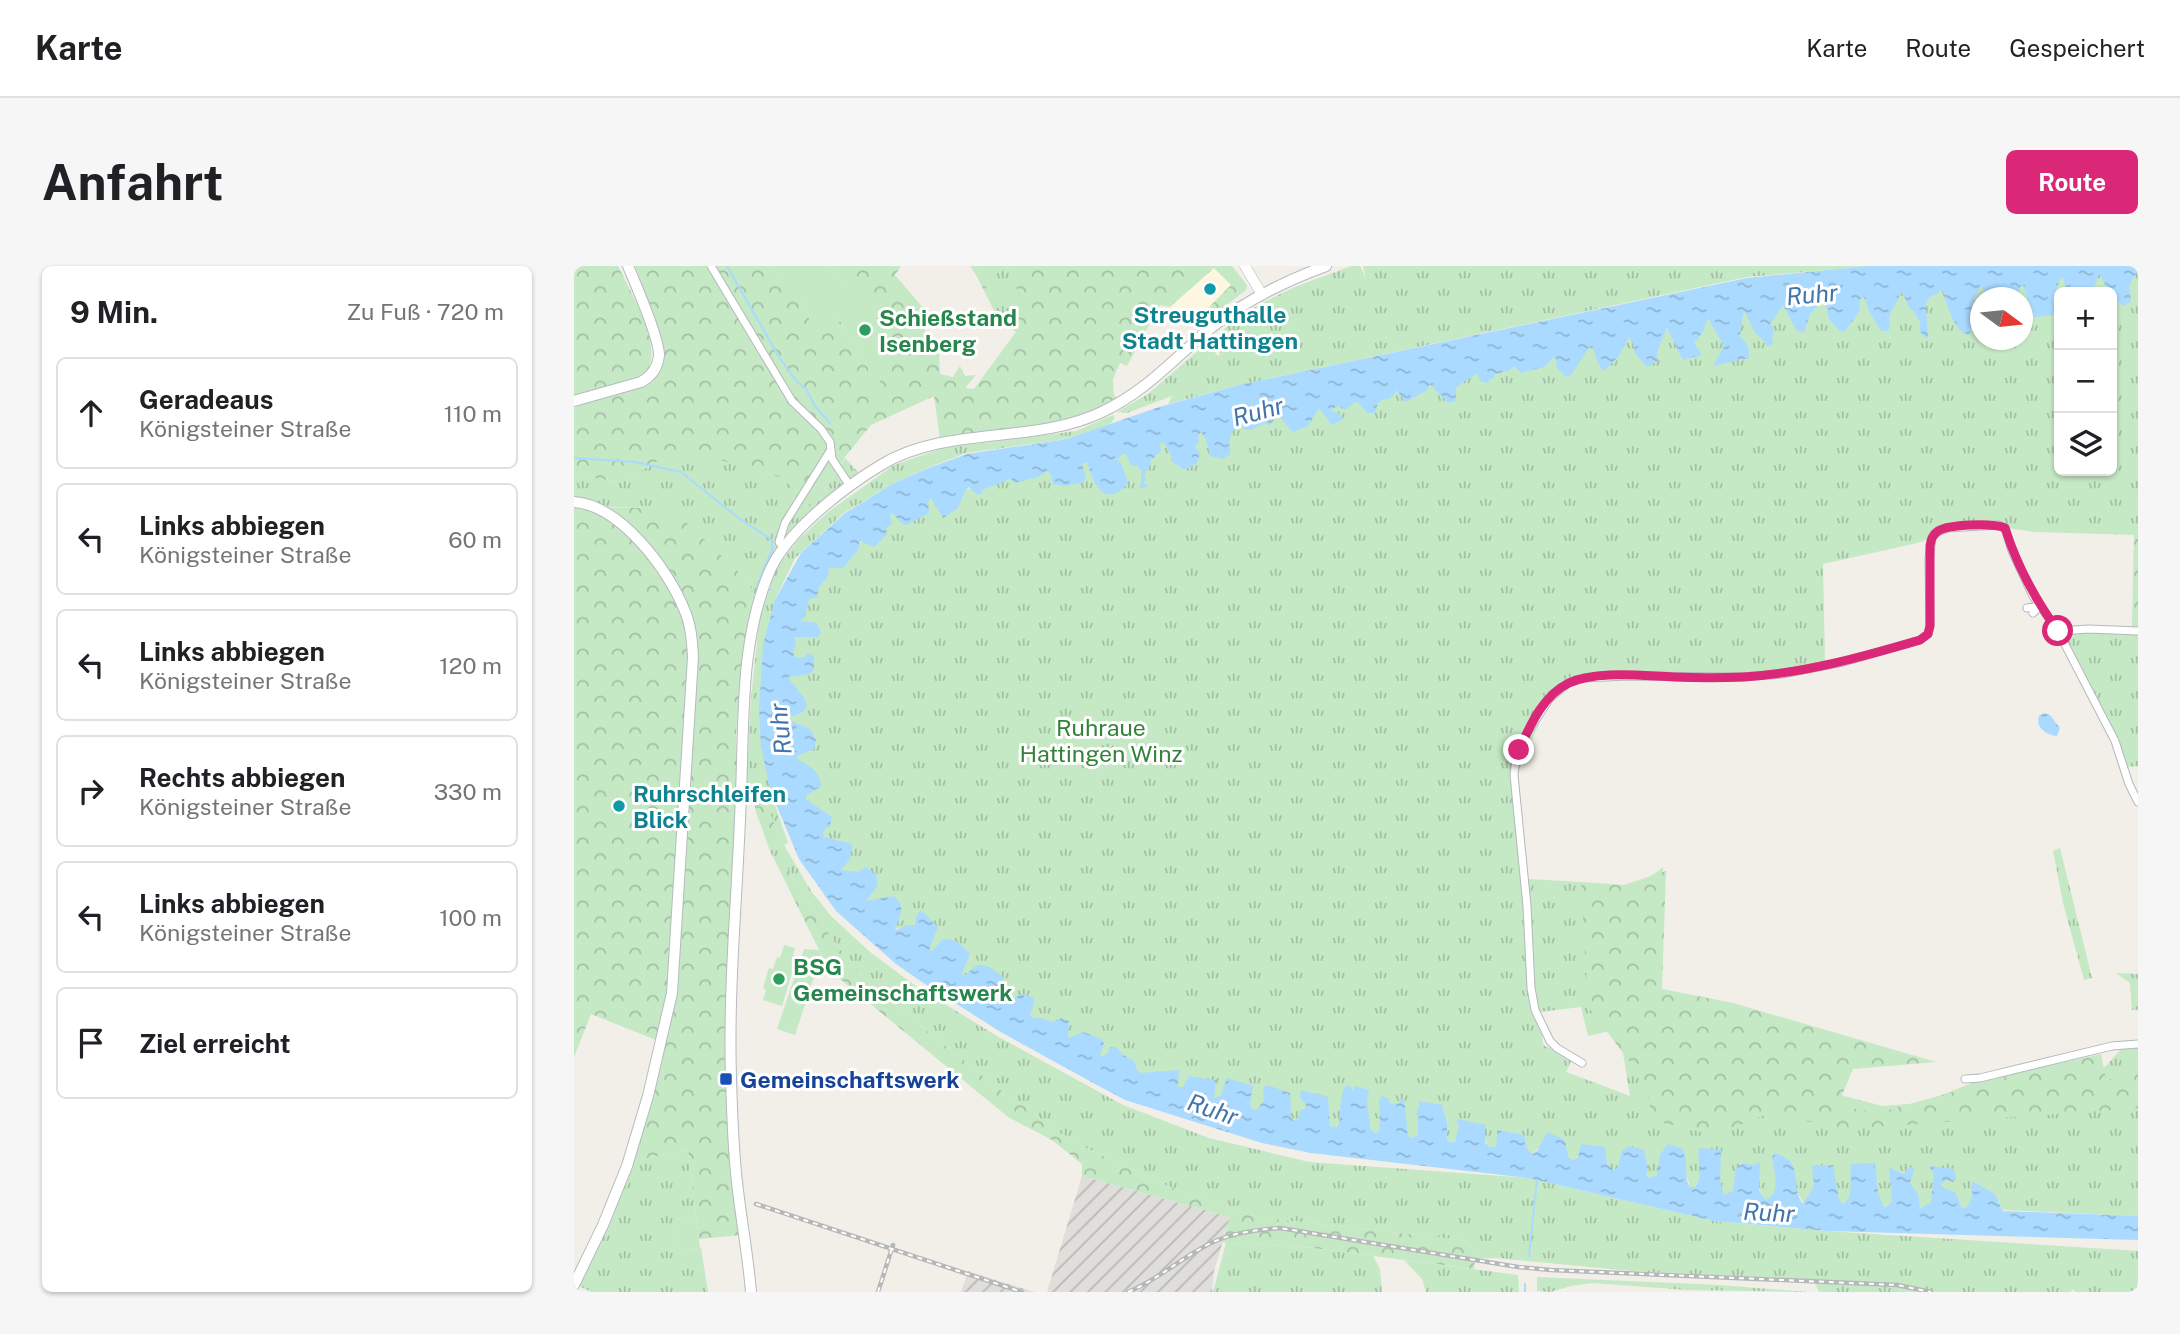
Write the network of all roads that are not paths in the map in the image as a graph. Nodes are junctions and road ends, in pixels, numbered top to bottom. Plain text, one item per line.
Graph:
1 (628, 266) edge
2 (711, 266) edge
3 (1245, 266) edge
4 (1326, 266) edge
5 (1261, 293) junction
6 (574, 401) edge
7 (830, 451) junction
8 (850, 486) junction
9 (574, 502) edge
10 (784, 548) junction
11 (2040, 606) junction
12 (2030, 611) dead end
13 (2058, 631) junction
14 (2138, 631) edge
15 (2138, 802) edge
16 (2138, 1044) edge
17 (1582, 1063) dead end
18 (1965, 1079) dead end
19 (574, 1285) edge
20 (751, 1292) edge

1 - 6 main road
2 - 7 street
3 - 5 street
4 - 5 main road
5 - 8 main road
7 - 8 street
7 - 10 street
8 - 10 main road
9 - 19 main road
10 - 20 main road
11 - 12 street
11 - 13 street
11 - 17 street
13 - 14 street
13 - 15 street
16 - 18 street

